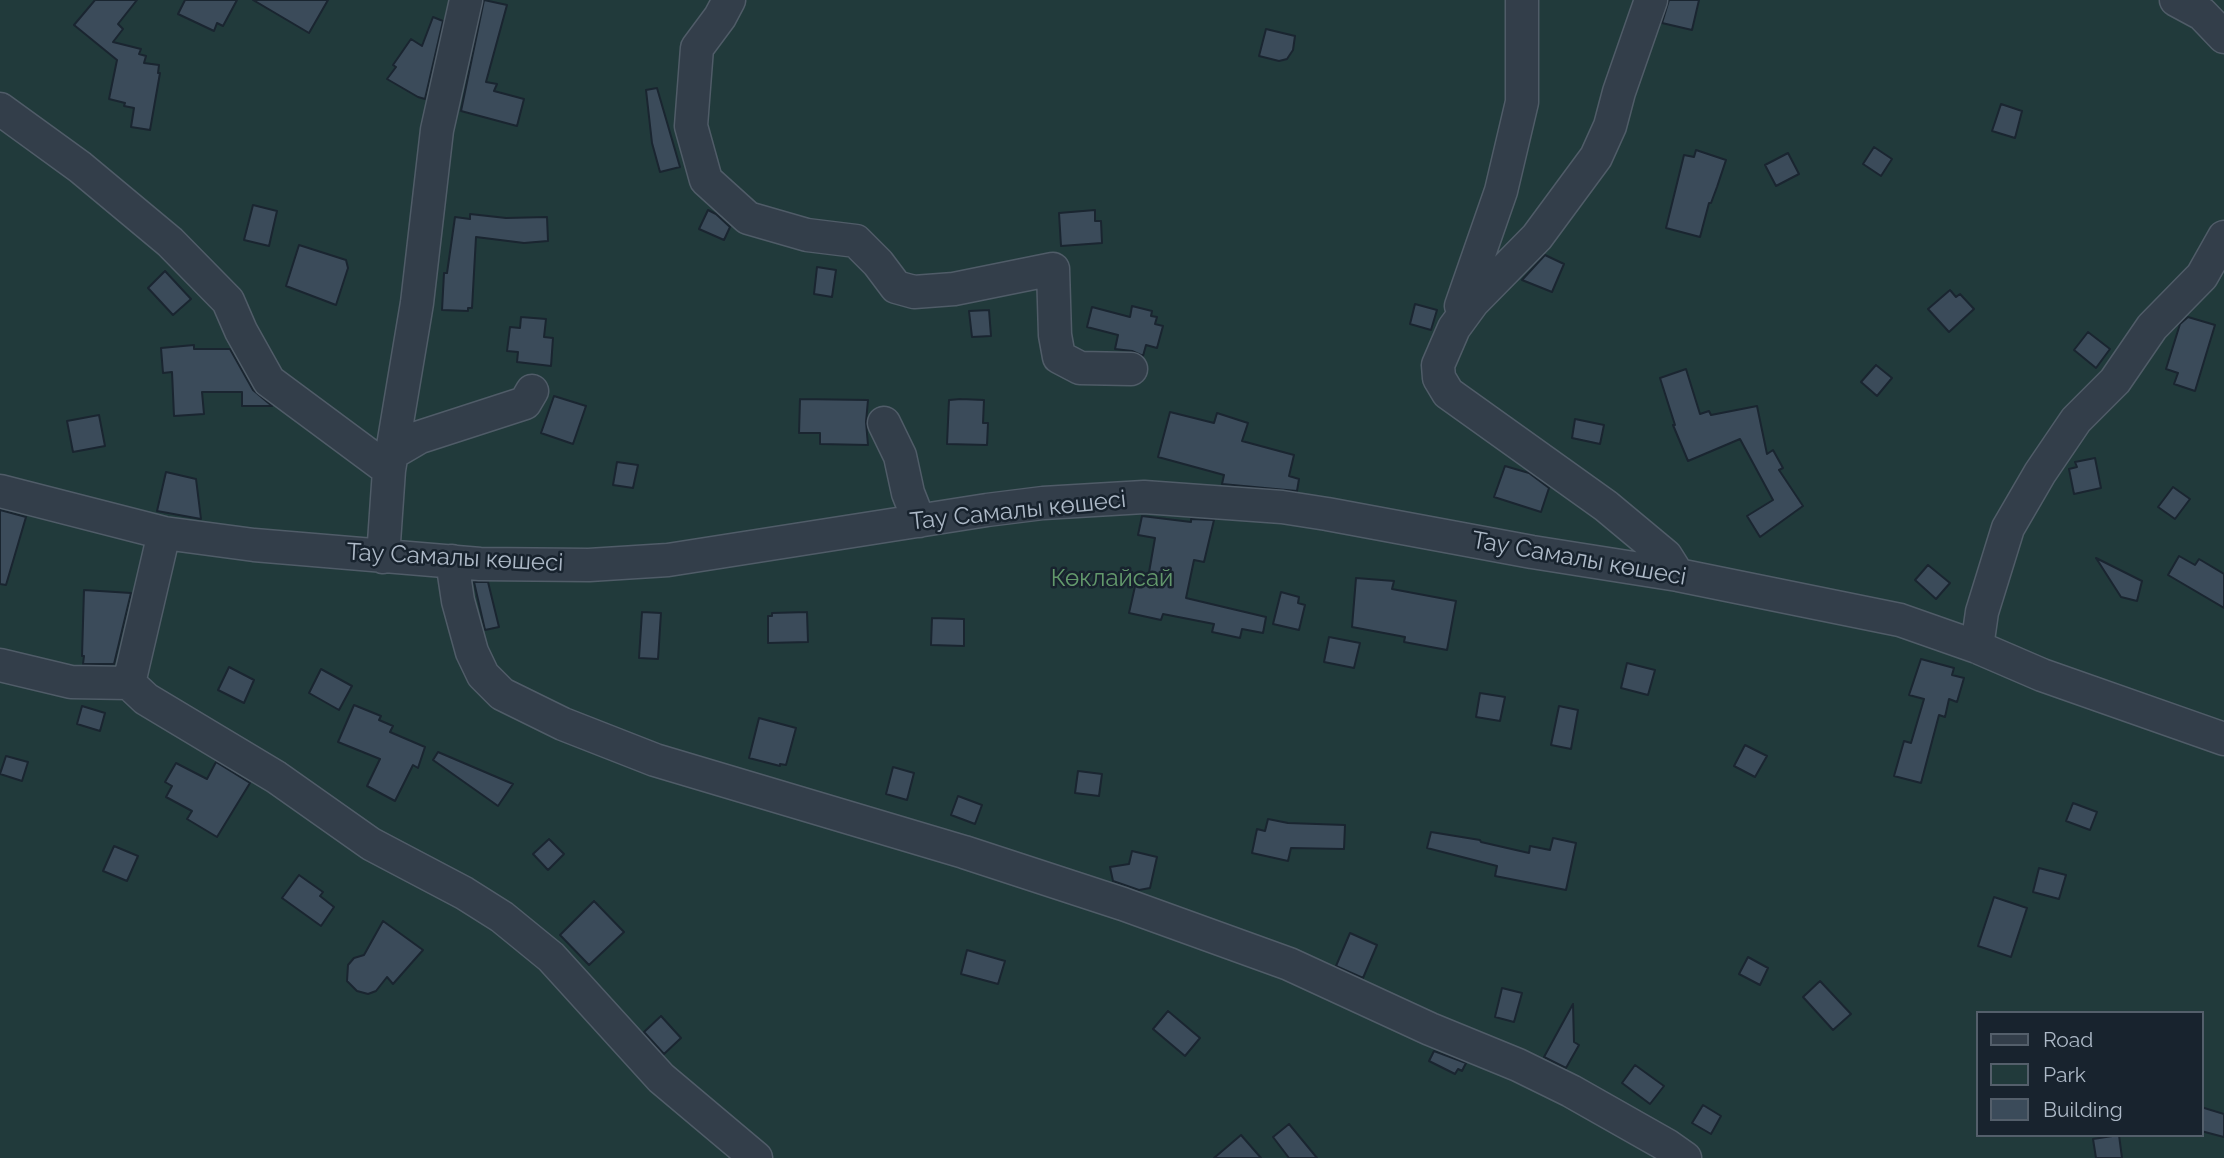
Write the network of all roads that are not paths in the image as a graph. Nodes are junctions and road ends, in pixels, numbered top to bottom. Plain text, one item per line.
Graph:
1 (467, 0) edge
2 (729, 0) edge
3 (1522, 0) edge
4 (1651, 0) edge
5 (2176, 0) edge
6 (2224, 37) edge
7 (0, 109) edge
8 (2224, 237) edge
9 (1457, 325) junction
10 (1131, 369) dead end
11 (533, 391) dead end
12 (884, 423) dead end
13 (390, 462) junction
14 (0, 491) edge
15 (919, 521) junction
16 (164, 533) junction
17 (383, 557) junction
18 (452, 561) junction
19 (1678, 575) junction
20 (1977, 647) junction
21 (0, 666) edge
22 (129, 684) junction
23 (2224, 739) edge
24 (756, 1158) edge
25 (1685, 1158) edge

1 - 13 street
2 - 10 street
3 - 9 street
4 - 9 street
5 - 6 street
7 - 13 street
8 - 20 street
9 - 19 street
11 - 13 street
12 - 15 street
13 - 17 street
14 - 16 street, Тау Самалы көшесі
15 - 18 street, Тау Самалы көшесі
15 - 19 street, Тау Самалы көшесі
16 - 17 street, Тау Самалы көшесі
16 - 22 street
17 - 18 street, Тау Самалы көшесі
18 - 25 street
19 - 20 street, Тау Самалы көшесі
20 - 23 street, Тау Самалы көшесі
21 - 22 street
22 - 24 street

